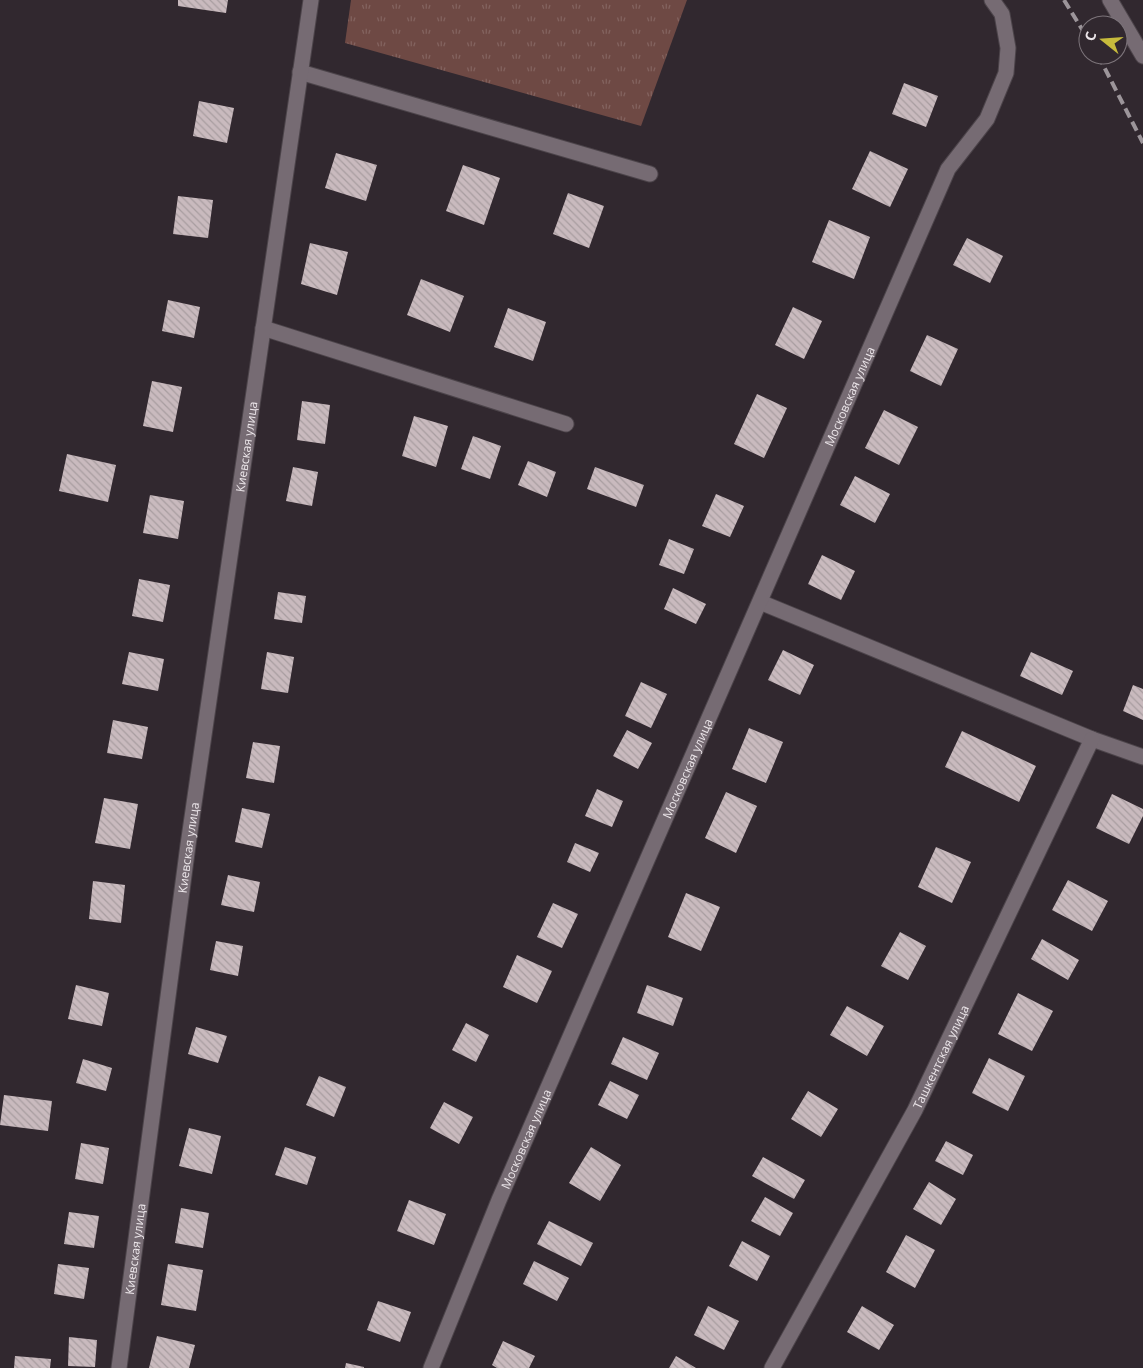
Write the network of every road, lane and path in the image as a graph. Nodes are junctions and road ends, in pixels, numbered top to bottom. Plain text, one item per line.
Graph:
1 (311, 0) edge
2 (992, 0) edge
3 (1110, 0) edge
4 (1143, 56) edge
5 (300, 72) junction
6 (650, 174) dead end
7 (263, 328) junction
8 (566, 424) dead end
9 (760, 602) junction
10 (1092, 739) junction
11 (1143, 757) edge
12 (119, 1368) edge
13 (432, 1368) edge
14 (772, 1368) edge

1 - 5 street, Киевская улица
2 - 9 street, Московская улица
3 - 4 street
5 - 6 street
5 - 7 street, Киевская улица
7 - 8 street
7 - 12 street, Киевская улица
9 - 10 street
9 - 13 street, Московская улица
10 - 11 street
10 - 14 street, Ташкентская улица

